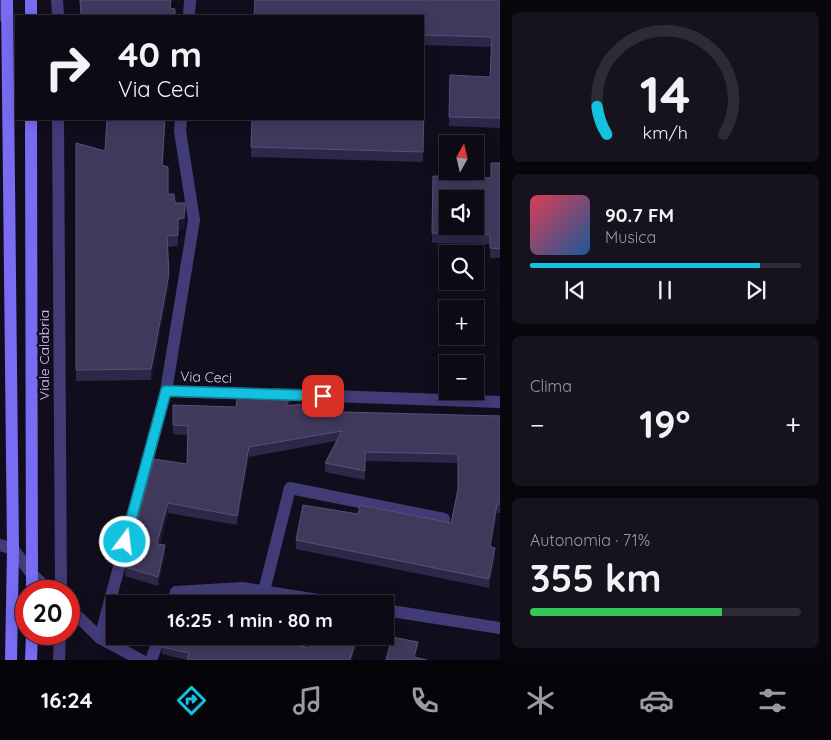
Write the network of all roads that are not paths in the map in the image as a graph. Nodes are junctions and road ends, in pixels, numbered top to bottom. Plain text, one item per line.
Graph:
1 (5, 0) edge
2 (31, 0) edge
3 (58, 0) edge
4 (190, 0) edge
5 (0, 15) edge
6 (31, 15) edge
7 (58, 15) edge
8 (189, 15) edge
9 (31, 120) edge
10 (58, 120) edge
11 (181, 120) edge
12 (166, 391) junction
13 (500, 402) edge
14 (444, 519) dead end
15 (0, 545) edge
16 (13, 549) junction
17 (32, 574) junction
18 (32, 580) edge
19 (38, 580) edge
20 (60, 580) edge
21 (264, 591) junction
22 (175, 595) edge
23 (289, 595) edge
24 (394, 611) edge
25 (80, 619) edge
26 (500, 628) edge
27 (100, 638) junction
28 (32, 645) edge
29 (60, 645) edge
30 (157, 645) edge
31 (10, 660) edge
32 (31, 660) edge
33 (59, 660) edge
34 (141, 660) edge
35 (151, 660) edge

1 - 5 street
1 - 16 main road
2 - 6 main road
3 - 7 street
4 - 8 street
9 - 17 main road, Viale Calabria
10 - 20 street, Viale Calabria
11 - 12 street
12 - 13 street, Via Ceci
12 - 27 street, Via Ceci
14 - 21 street
15 - 16 street
16 - 17 street
16 - 31 main road
17 - 18 main road, Viale Calabria
17 - 19 street
21 - 22 street
21 - 23 street
24 - 26 street
25 - 27 street
27 - 34 street
28 - 32 main road
29 - 33 street
30 - 35 street

